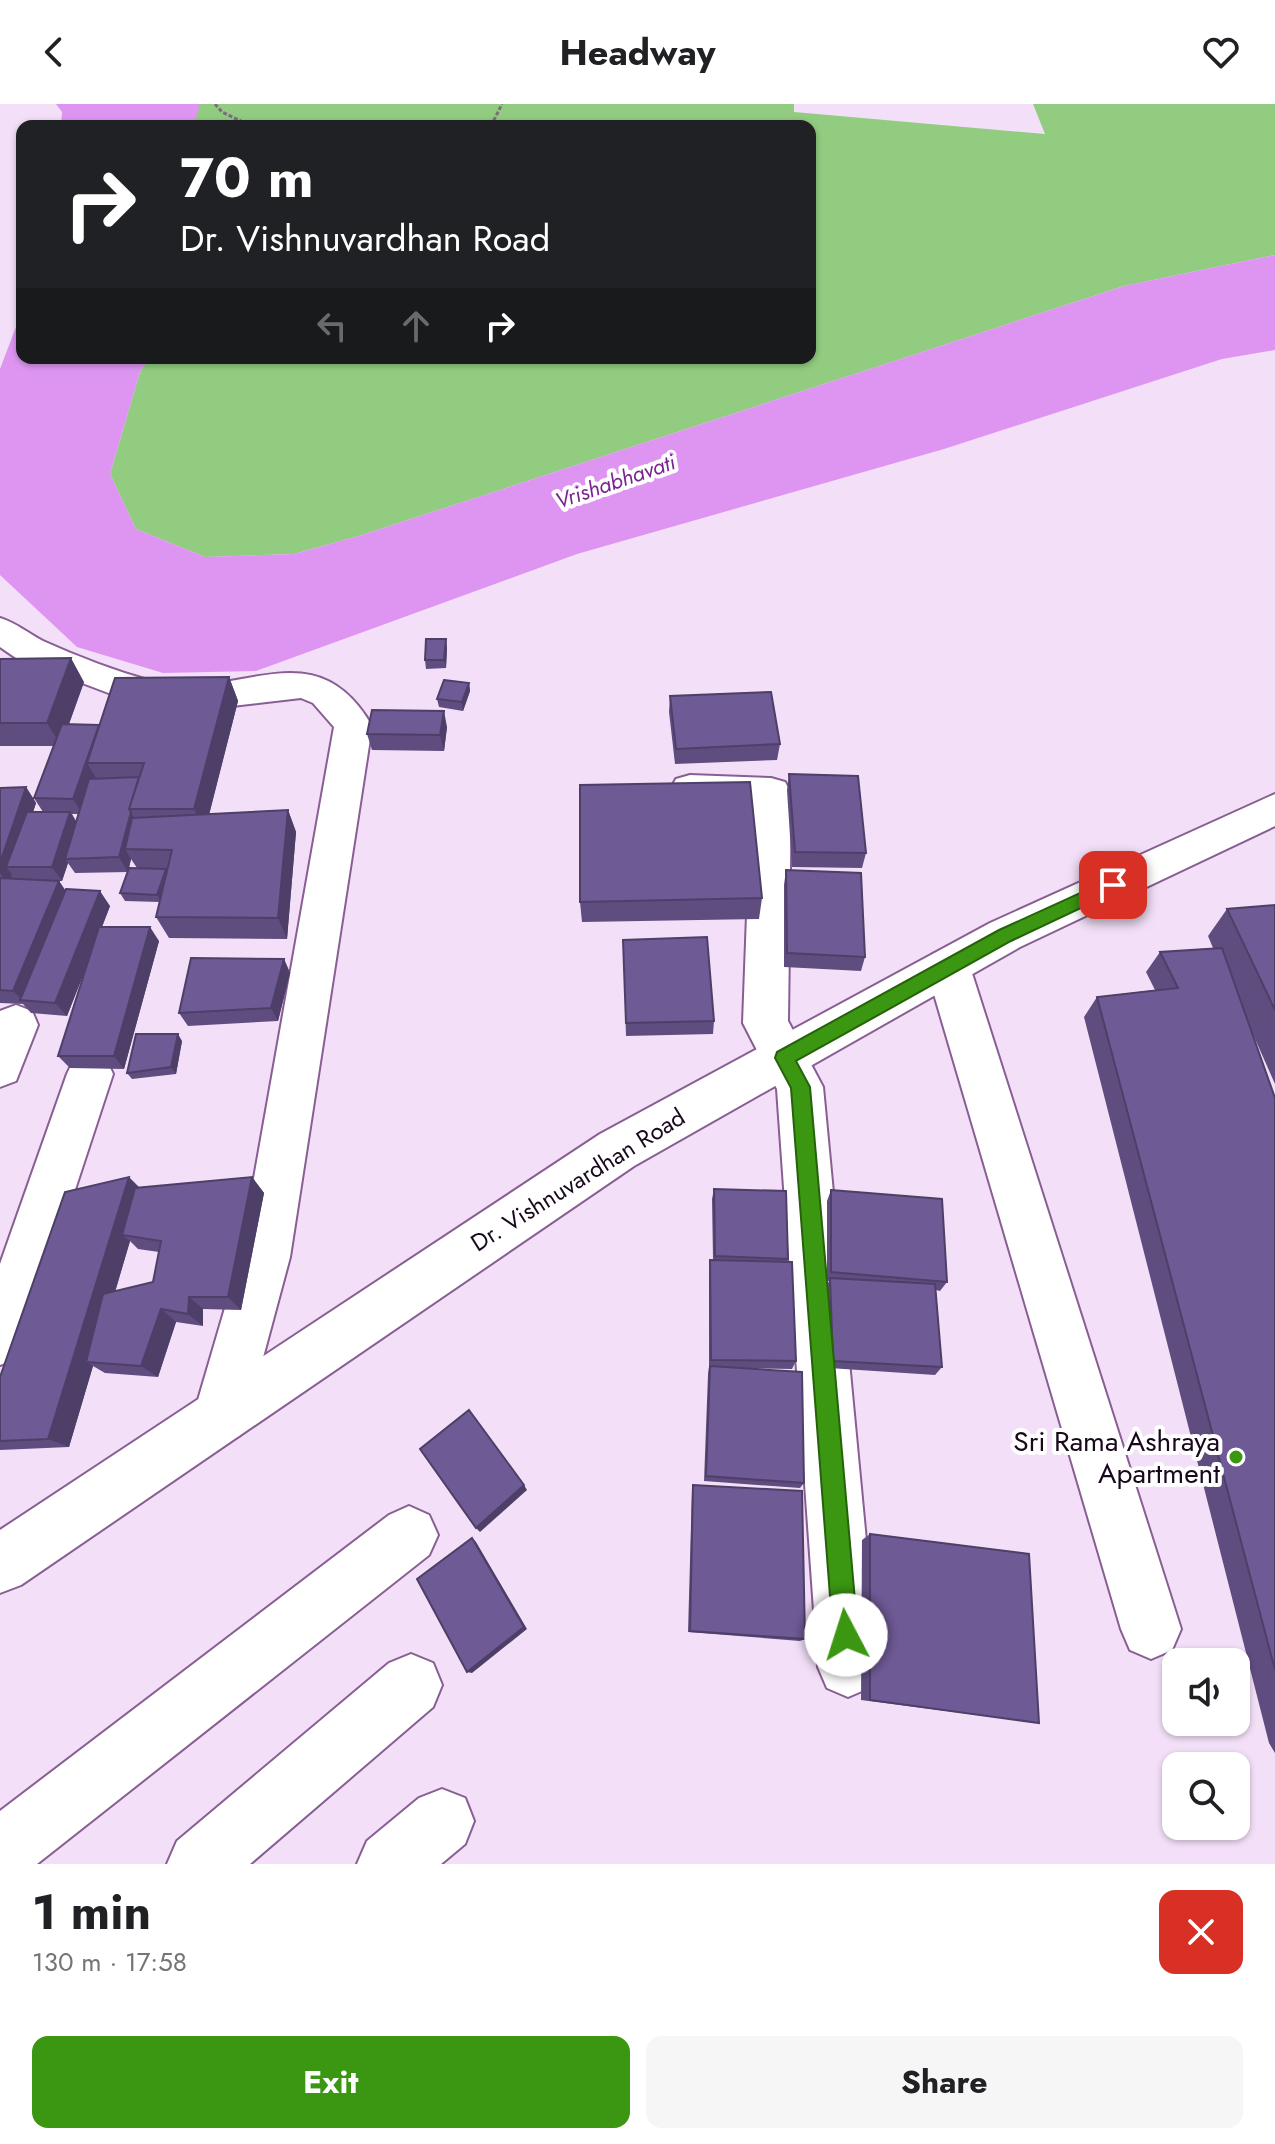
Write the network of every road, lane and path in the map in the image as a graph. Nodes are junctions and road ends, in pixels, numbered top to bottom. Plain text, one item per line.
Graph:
1 (215, 104) edge
2 (238, 120) edge
3 (0, 630) edge
4 (690, 790) edge
5 (1275, 809) edge
6 (948, 967) junction
7 (16, 1025) dead end
8 (784, 1058) junction
9 (0, 1067) edge
10 (90, 1074) edge
11 (0, 1339) edge
12 (220, 1417) junction
13 (409, 1535) dead end
14 (0, 1564) edge
15 (1151, 1629) dead end
16 (848, 1667) dead end
17 (411, 1685) dead end
18 (442, 1821) dead end
19 (0, 1852) edge
20 (200, 1864) edge
21 (390, 1864) edge

1 - 2 path
3 - 12 street
4 - 8 street
5 - 6 street, Dr. Vishnuvardhan Road
6 - 8 street, Dr. Vishnuvardhan Road
6 - 15 street
7 - 9 street
8 - 12 street, Dr. Vishnuvardhan Road
8 - 16 street
10 - 11 street
12 - 14 street, Dr. Vishnuvardhan Road
13 - 19 street
17 - 20 street
18 - 21 street

